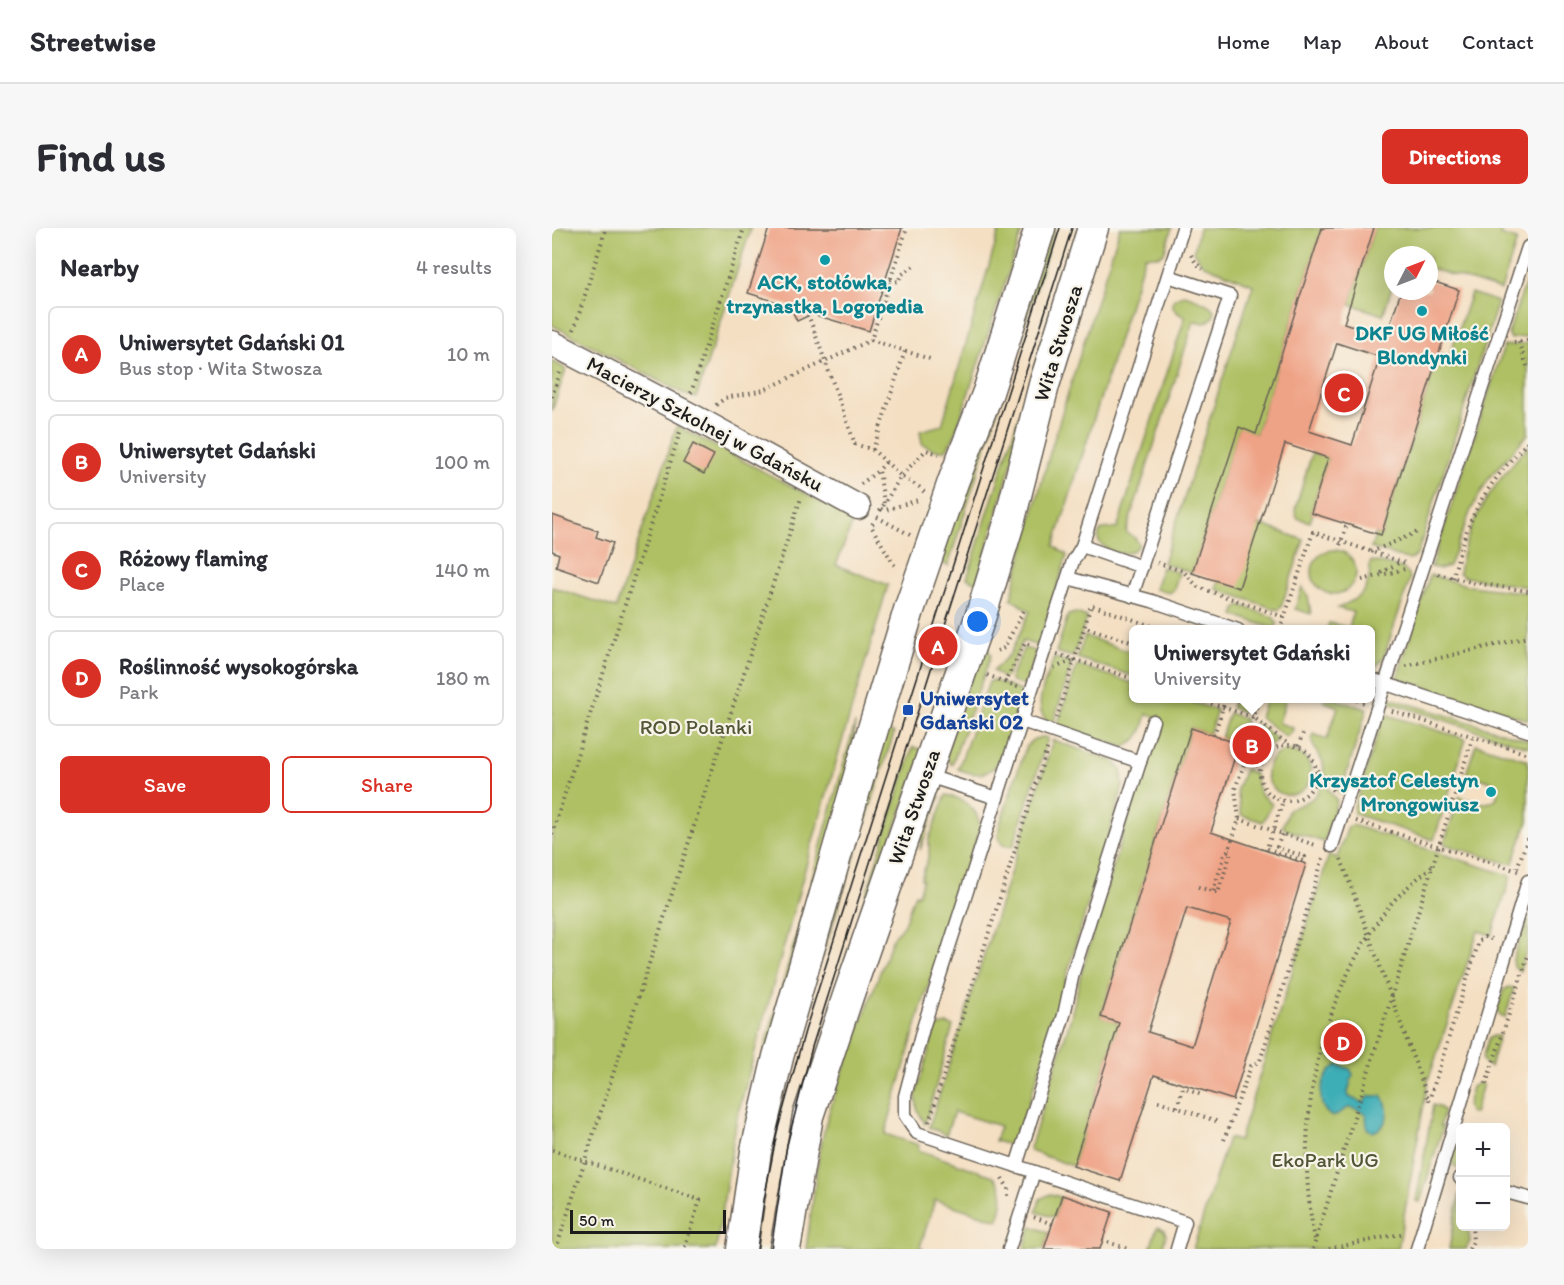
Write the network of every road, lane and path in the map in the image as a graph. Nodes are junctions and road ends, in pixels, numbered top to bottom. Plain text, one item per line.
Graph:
1 (606, 228) edge
2 (744, 228) edge
3 (907, 228) edge
4 (1040, 228) edge
5 (1093, 228) edge
6 (1183, 228) edge
7 (1528, 247) edge
8 (917, 264) dead end
9 (1167, 276) junction
10 (891, 279) junction
11 (808, 314) dead end
12 (871, 340) junction
13 (1528, 340) edge
14 (560, 347) edge
15 (904, 351) junction
16 (930, 359) dead end
17 (826, 361) junction
18 (1528, 369) edge
19 (552, 397) edge
20 (694, 417) junction
21 (1528, 441) edge
22 (873, 450) junction
23 (926, 450) dead end
24 (886, 462) junction
25 (901, 476) junction
26 (807, 478) junction
27 (927, 496) dead end
28 (884, 504) junction
29 (869, 508) junction
30 (884, 521) dead end
31 (1347, 524) dead end
32 (1435, 527) junction
33 (914, 537) dead end
34 (1341, 544) junction
35 (1082, 546) junction
36 (1371, 552) junction
37 (1400, 561) junction
38 (1163, 565) dead end
39 (1142, 567) junction
40 (1420, 568) junction
41 (899, 572) dead end
42 (1378, 575) junction
43 (1068, 578) junction
44 (1453, 578) junction
45 (1362, 580) dead end
46 (1528, 591) edge
47 (1132, 596) junction
48 (1025, 608) dead end
49 (1284, 617) junction
50 (1149, 625) edge
51 (1222, 625) edge
52 (1282, 625) edge
53 (1088, 628) dead end
54 (1528, 637) edge
55 (1129, 641) edge
56 (1006, 644) dead end
57 (1038, 648) dead end
58 (1056, 654) dead end
59 (1074, 660) junction
60 (1391, 665) junction
61 (987, 675) dead end
62 (1129, 677) edge
63 (1375, 681) edge
64 (1005, 682) junction
65 (1384, 684) junction
66 (1014, 685) dead end
67 (1207, 703) edge
68 (1225, 703) edge
69 (1257, 703) edge
70 (1364, 703) edge
71 (1377, 707) junction
72 (1223, 708) junction
73 (1253, 717) junction
74 (1022, 721) junction
75 (1153, 721) dead end
76 (1304, 731) dead end
77 (1528, 731) edge
78 (1052, 732) junction
79 (1214, 735) dead end
80 (1473, 736) junction
81 (1289, 744) junction
82 (1299, 746) junction
83 (1528, 753) edge
84 (1245, 761) junction
85 (1140, 762) junction
86 (1260, 767) junction
87 (1316, 769) junction
88 (925, 775) junction
89 (997, 798) junction
90 (1283, 801) junction
91 (1343, 811) junction
92 (1239, 819) junction
93 (1273, 831) junction
94 (552, 834) edge
95 (1282, 834) junction
96 (1528, 838) edge
97 (1332, 846) joint
98 (1438, 847) junction
99 (1432, 866) junction
100 (1516, 871) junction
101 (1525, 877) edge
102 (1514, 881) dead end
103 (1198, 887) dead end
104 (1525, 899) edge
105 (1498, 931) dead end
106 (1369, 934) junction
107 (1528, 956) edge
108 (1391, 996) junction
109 (1483, 1093) dead end
110 (1202, 1095) dead end
111 (1158, 1101) dead end
112 (1177, 1107) junction
113 (1219, 1122) dead end
114 (925, 1135) junction
115 (1224, 1140) dead end
116 (552, 1150) edge
117 (584, 1160) junction
118 (1016, 1166) junction
119 (1034, 1172) junction
120 (997, 1175) dead end
121 (1510, 1193) edge
122 (1009, 1198) dead end
123 (1528, 1198) edge
124 (1472, 1231) edge
125 (1400, 1234) dead end
126 (1102, 1240) dead end
127 (1316, 1240) junction
128 (1119, 1248) edge
129 (556, 1249) edge
130 (684, 1249) edge
131 (741, 1249) edge
132 (785, 1249) edge
133 (1009, 1249) edge
134 (1128, 1249) edge
135 (1177, 1249) edge
136 (1313, 1249) edge
137 (1329, 1249) edge
138 (1417, 1249) edge
139 (1469, 1249) edge

1 - 14 path
2 - 20 path
3 - 10 path
4 - 131 street
5 - 88 street, Wita Stwosza
6 - 9 lane
7 - 32 lane
8 - 10 path
9 - 35 lane
9 - 39 lane
10 - 12 path
11 - 17 path
12 - 15 path
12 - 17 path
13 - 18 path
14 - 19 path
14 - 20 street, Macierzy Szkolnej w Gdańsku
15 - 16 path
15 - 22 path
17 - 20 path
17 - 22 path
20 - 26 street, Macierzy Szkolnej w Gdańsku
20 - 94 path
21 - 44 path
22 - 24 path
23 - 25 path
24 - 25 path
24 - 28 path
25 - 28 path
26 - 29 street, Macierzy Szkolnej w Gdańsku
26 - 117 path
27 - 29 path
28 - 29 path
29 - 41 path
30 - 33 path
31 - 34 path
32 - 36 path
32 - 40 lane
34 - 36 path
34 - 49 path
35 - 39 lane
35 - 43 lane
36 - 37 path
37 - 40 path
37 - 42 path
38 - 49 path
39 - 47 lane
40 - 42 path
40 - 44 path
40 - 60 lane
42 - 45 path
43 - 47 lane
43 - 74 lane
44 - 46 path
47 - 51 lane
48 - 56 path
49 - 52 path
50 - 59 path
53 - 55 path
54 - 60 path
57 - 64 path
58 - 59 path
59 - 62 path
59 - 78 path
60 - 65 lane
61 - 64 path
63 - 65 lane
64 - 66 path
65 - 71 lane
65 - 77 lane
67 - 72 path
68 - 72 path
69 - 73 path
70 - 71 path
71 - 80 path
71 - 91 lane
72 - 73 path
72 - 79 path
73 - 81 path
73 - 84 path
74 - 78 lane
74 - 89 lane
75 - 85 lane
76 - 82 path
78 - 85 lane
78 - 114 path
80 - 83 path
80 - 98 path
81 - 82 path
81 - 86 path
82 - 87 path
84 - 86 path
84 - 92 path
85 - 118 lane
86 - 90 path
87 - 90 path
87 - 91 path
88 - 89 lane
88 - 132 street, Wita Stwosza
89 - 114 lane
90 - 93 path
91 - 97 lane
91 - 98 path
92 - 93 path
92 - 103 path
93 - 95 path
93 - 95 path
95 - 115 path
96 - 100 path
97 - 106 path
98 - 99 path
98 - 100 path
99 - 106 path
99 - 108 path
100 - 101 path
100 - 102 path
101 - 104 lane
104 - 138 lane
105 - 108 path
106 - 108 path
106 - 127 path
107 - 109 path
108 - 127 path
110 - 112 path
111 - 112 path
112 - 113 path
114 - 118 lane
116 - 117 path
117 - 129 path
117 - 130 path
118 - 119 lane
119 - 133 lane
119 - 135 lane
120 - 122 path
121 - 123 lane
124 - 139 path
125 - 137 path
126 - 128 path
127 - 136 path
128 - 134 path

